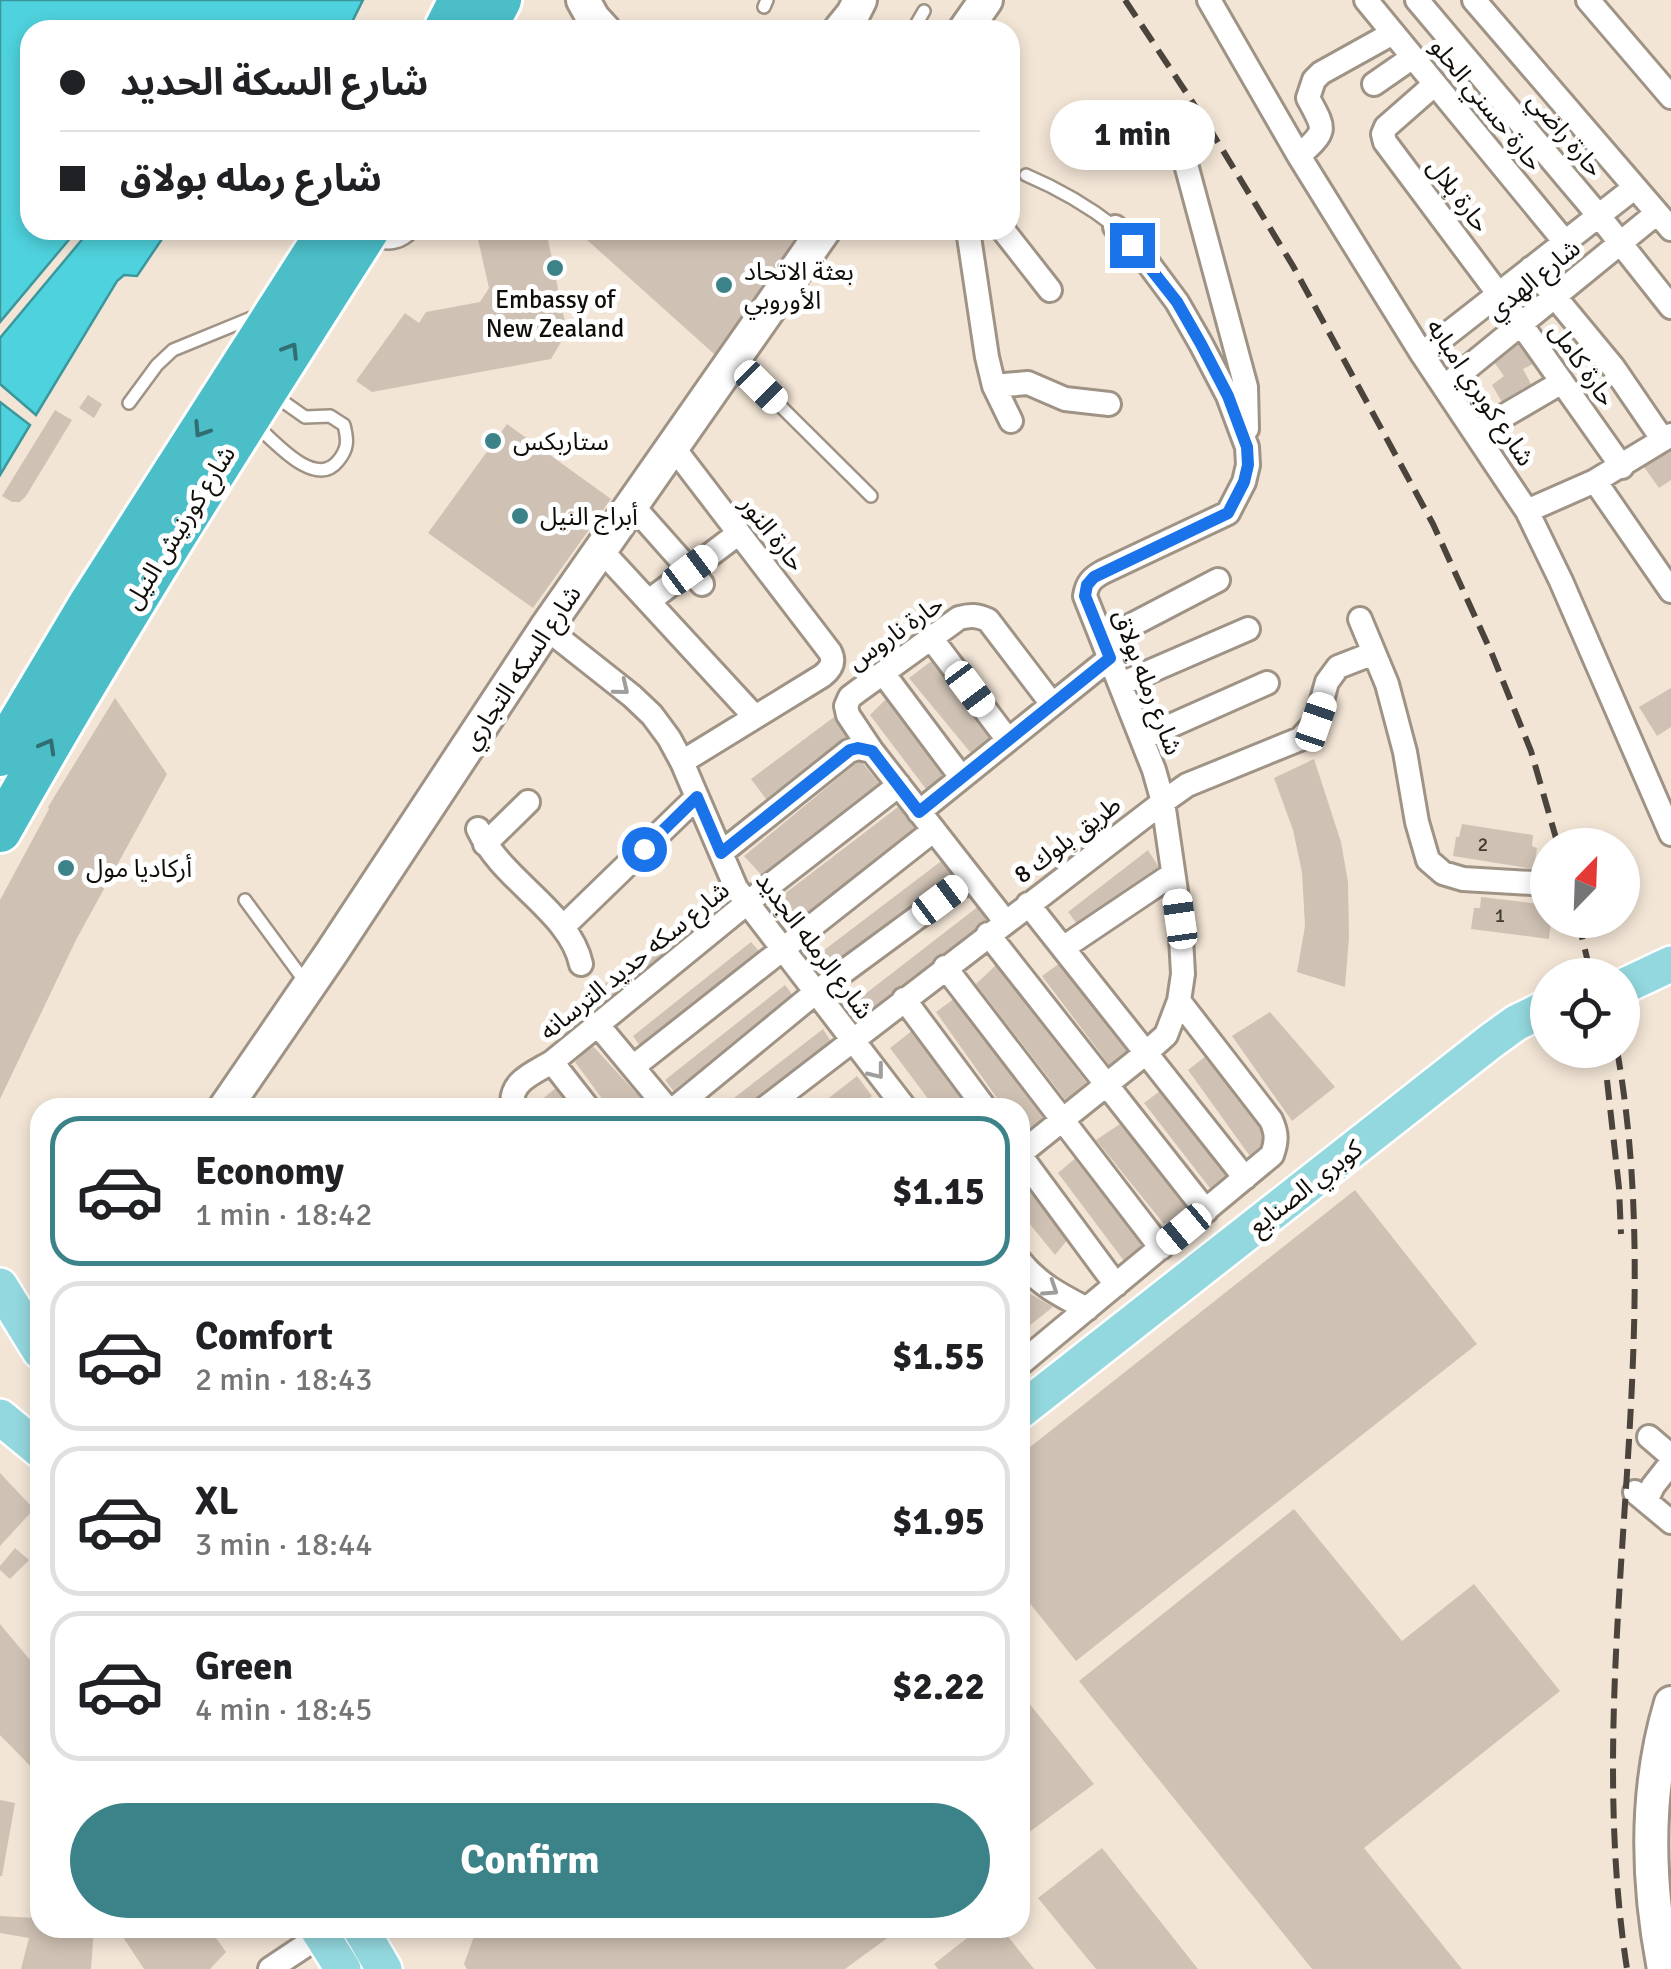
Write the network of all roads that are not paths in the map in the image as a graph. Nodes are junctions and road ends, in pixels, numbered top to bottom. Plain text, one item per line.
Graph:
1 (1209, 0) edge
2 (1366, 0) edge
3 (1417, 0) edge
4 (1474, 0) edge
5 (1588, 0) edge
6 (924, 11) dead end
7 (919, 20) edge
8 (1393, 32) junction
9 (1413, 57) junction
10 (1374, 84) dead end
11 (1435, 84) junction
12 (1671, 98) edge
13 (1180, 142) dead end
14 (1300, 156) junction
15 (1026, 175) dead end
16 (1634, 188) junction
17 (1599, 216) junction
18 (1664, 221) edge
19 (1115, 227) joint
20 (347, 240) edge
21 (350, 240) edge
22 (374, 240) edge
23 (402, 240) edge
24 (817, 240) edge
25 (969, 240) edge
26 (1011, 240) edge
27 (1565, 242) junction
28 (1620, 242) junction
29 (1532, 268) junction
30 (1050, 290) dead end
31 (1499, 294) junction
32 (1555, 296) junction
33 (1671, 307) edge
34 (280, 308) junction
35 (1521, 324) junction
36 (1422, 354) junction
37 (734, 360) junction
38 (1562, 382) junction
39 (994, 386) junction
40 (1444, 388) junction
41 (129, 403) dead end
42 (257, 404) junction
43 (1109, 404) dead end
44 (1011, 421) dead end
45 (1475, 433) junction
46 (1667, 438) edge
47 (673, 447) junction
48 (1247, 447) junction
49 (1622, 467) junction
50 (1595, 482) junction
51 (871, 496) dead end
52 (632, 505) junction
53 (1527, 511) junction
54 (739, 534) junction
55 (600, 550) junction
56 (696, 578) junction
57 (1218, 580) dead end
58 (1671, 591) edge
59 (648, 601) junction
60 (1360, 619) dead end
61 (546, 628) junction
62 (1248, 629) dead end
63 (931, 638) junction
64 (1106, 649) junction
65 (1374, 653) junction
66 (883, 673) junction
67 (1267, 683) dead end
68 (1121, 684) junction
69 (1052, 704) junction
70 (755, 717) junction
71 (1142, 738) junction
72 (1008, 740) junction
73 (872, 751) junction
74 (0, 755) edge
75 (682, 762) junction
76 (962, 778) junction
77 (898, 785) junction
78 (697, 797) junction
79 (1664, 797) edge
80 (528, 802) dead end
81 (1163, 802) junction
82 (926, 821) junction
83 (0, 831) edge
84 (1671, 834) edge
85 (721, 853) junction
86 (1173, 874) junction
87 (971, 878) junction
88 (1530, 883) edge
89 (245, 900) dead end
90 (747, 903) junction
91 (1028, 904) junction
92 (996, 927) junction
93 (563, 928) junction
94 (782, 948) junction
95 (1063, 948) junction
96 (580, 964) dead end
97 (1671, 964) edge
98 (945, 967) junction
99 (1640, 979) edge
100 (308, 987) junction
101 (816, 992) junction
102 (904, 999) junction
103 (1179, 1001) junction
104 (1530, 1016) edge
105 (597, 1024) junction
106 (852, 1039) junction
107 (1146, 1053) junction
108 (552, 1062) junction
109 (633, 1067) junction
110 (1106, 1085) junction
111 (232, 1098) edge
112 (511, 1098) edge
113 (580, 1098) edge
114 (659, 1098) edge
115 (686, 1098) edge
116 (778, 1098) edge
117 (896, 1098) edge
118 (977, 1098) edge
119 (1063, 1120) junction
120 (1030, 1147) edge
121 (1030, 1169) edge
122 (1246, 1178) junction
123 (1206, 1211) junction
124 (1162, 1248) junction
125 (1030, 1273) edge
126 (1116, 1285) junction
127 (0, 1286) edge
128 (1086, 1310) junction
129 (30, 1335) edge
130 (1030, 1356) edge
131 (1030, 1403) edge
132 (0, 1417) edge
133 (1649, 1437) dead end
134 (30, 1442) edge
135 (1671, 1459) edge
136 (1671, 1522) edge
137 (1671, 1703) edge
138 (310, 1938) edge
139 (323, 1938) edge
140 (366, 1938) edge
141 (270, 1969) edge
142 (343, 1969) edge
143 (384, 1969) edge
144 (1664, 1969) edge

1 - 14 street, شارع كوبري امبابه
2 - 8 street, حارة حسني الحلو
3 - 17 street, حارة راضي
4 - 16 street
5 - 12 street
6 - 7 lane
8 - 9 street, حارة حسني الحلو
8 - 14 street
9 - 10 street
9 - 11 street, حارة حسني الحلو
11 - 27 street, حارة حسني الحلو
11 - 31 street, حارة بلال
13 - 48 street
14 - 36 street, شارع كوبري امبابه
15 - 19 lane
16 - 17 street, شارع الهدي
16 - 18 street
17 - 27 street, شارع الهدي
17 - 28 street, حارة راضي
18 - 28 street, شارع الهدي
19 - 48 street
20 - 34 highway, شارع كورنيش النيل
42 -> 21 highway, شارع كورنيش النيل
22 - 23 lane
24 - 37 street, شارع السكه التجاري
25 - 39 street
26 - 30 street
27 - 29 street, شارع الهدي
28 - 32 street, شارع الهدي
28 - 33 street, حارة راضي
29 - 31 street, شارع الهدي
29 - 32 street
31 - 35 street, حارة كامل
31 - 36 street, شارع الهدي
32 - 35 street, شارع الهدي
32 - 46 street
34 - 41 lane
34 -> 74 highway, شارع كورنيش النيل
35 - 38 street, حارة كامل
35 - 40 street, شارع الهدي
36 - 40 street, شارع كوبري امبابه
37 - 47 street, شارع السكه التجاري
37 - 51 lane
38 - 45 street
38 - 49 street, حارة كامل
39 - 43 street
39 - 44 street
40 - 45 street, شارع كوبري امبابه
42 - 42 lane
83 -> 42 highway, شارع كورنيش النيل
45 - 53 street, شارع كوبري امبابه
46 - 49 street
47 - 52 street, شارع السكه التجاري
47 - 54 street, حارة النور
48 - 64 street, شارع رمله بولاق
49 - 50 street
50 - 53 street
50 - 58 street
52 - 55 street, شارع السكه التجاري
52 - 56 street
53 - 79 street, شارع كوبري امبابه
54 - 56 street
54 - 70 street, حارة النور
55 - 59 street
55 - 61 street, شارع السكه التجاري
56 - 59 street
57 - 64 street
59 - 70 street
60 - 65 street
61 -> 75 street, شارع الرمله الجديد
61 - 100 street, شارع السكه التجاري
62 - 68 street
63 - 66 street, حارة ناروس
63 - 69 street, حارة ناروس
63 - 72 street
64 - 68 street, شارع رمله بولاق
64 - 69 street
65 - 81 street, طريق بلوك 8
65 - 88 street
66 - 73 street, حارة ناروس
66 - 76 street
67 - 71 street
68 - 71 street, شارع رمله بولاق
69 - 72 street
70 - 75 street
71 - 81 street, شارع رمله بولاق
72 - 76 street
73 - 77 street
73 - 85 street
75 - 78 street, شارع الرمله الجديد
76 - 82 street
77 - 82 street
77 - 90 street, شارع سكه حديد الترسانه
78 - 85 street, شارع الرمله الجديد
78 - 93 street
79 - 84 street, شارع كوبري امبابه
80 - 93 street
81 - 86 street, شارع رمله بولاق
81 - 91 street, طريق بلوك 8
82 - 87 street
82 - 94 street
85 - 90 street, شارع الرمله الجديد
86 - 95 street
86 - 103 street, شارع رمله بولاق
87 - 92 street
87 - 101 street
89 - 100 lane
90 - 94 street, شارع الرمله الجديد
90 - 105 street, شارع سكه حديد الترسانه
91 - 92 street, طريق بلوك 8
91 - 95 street
92 - 98 street, طريق بلوك 8
92 - 110 street
93 - 96 street
94 - 101 street, شارع الرمله الجديد
94 - 109 street
95 - 107 street
97 - 99 main road
98 - 102 street, طريق بلوك 8
98 - 119 street
100 - 111 street, شارع السكه التجاري
101 - 106 street, شارع الرمله الجديد
101 - 115 street
102 - 106 street, طريق بلوك 8
102 - 118 street
103 - 107 street, شارع رمله بولاق
103 - 122 street
104 - 131 main road, كوبري الصنايع
105 - 108 street, شارع سكه حديد الترسانه
105 - 109 street
106 - 116 street, طريق بلوك 8
106 -> 117 street, شارع الرمله الجديد
107 - 110 street, شارع رمله بولاق
107 - 122 street
108 - 112 street, شارع سكه حديد الترسانه
108 - 113 street
109 - 114 street
110 - 119 street, شارع رمله بولاق
110 - 123 street
119 - 120 street, شارع رمله بولاق
119 - 124 street
121 - 126 street
122 - 123 street
123 - 124 street
124 - 126 street
125 -> 128 street
126 - 128 street
127 - 129 main road
128 - 130 street
132 - 134 main road
133 - 135 street
135 - 136 street
137 - 144 street
138 - 141 street
139 - 142 main road
140 - 143 main road

